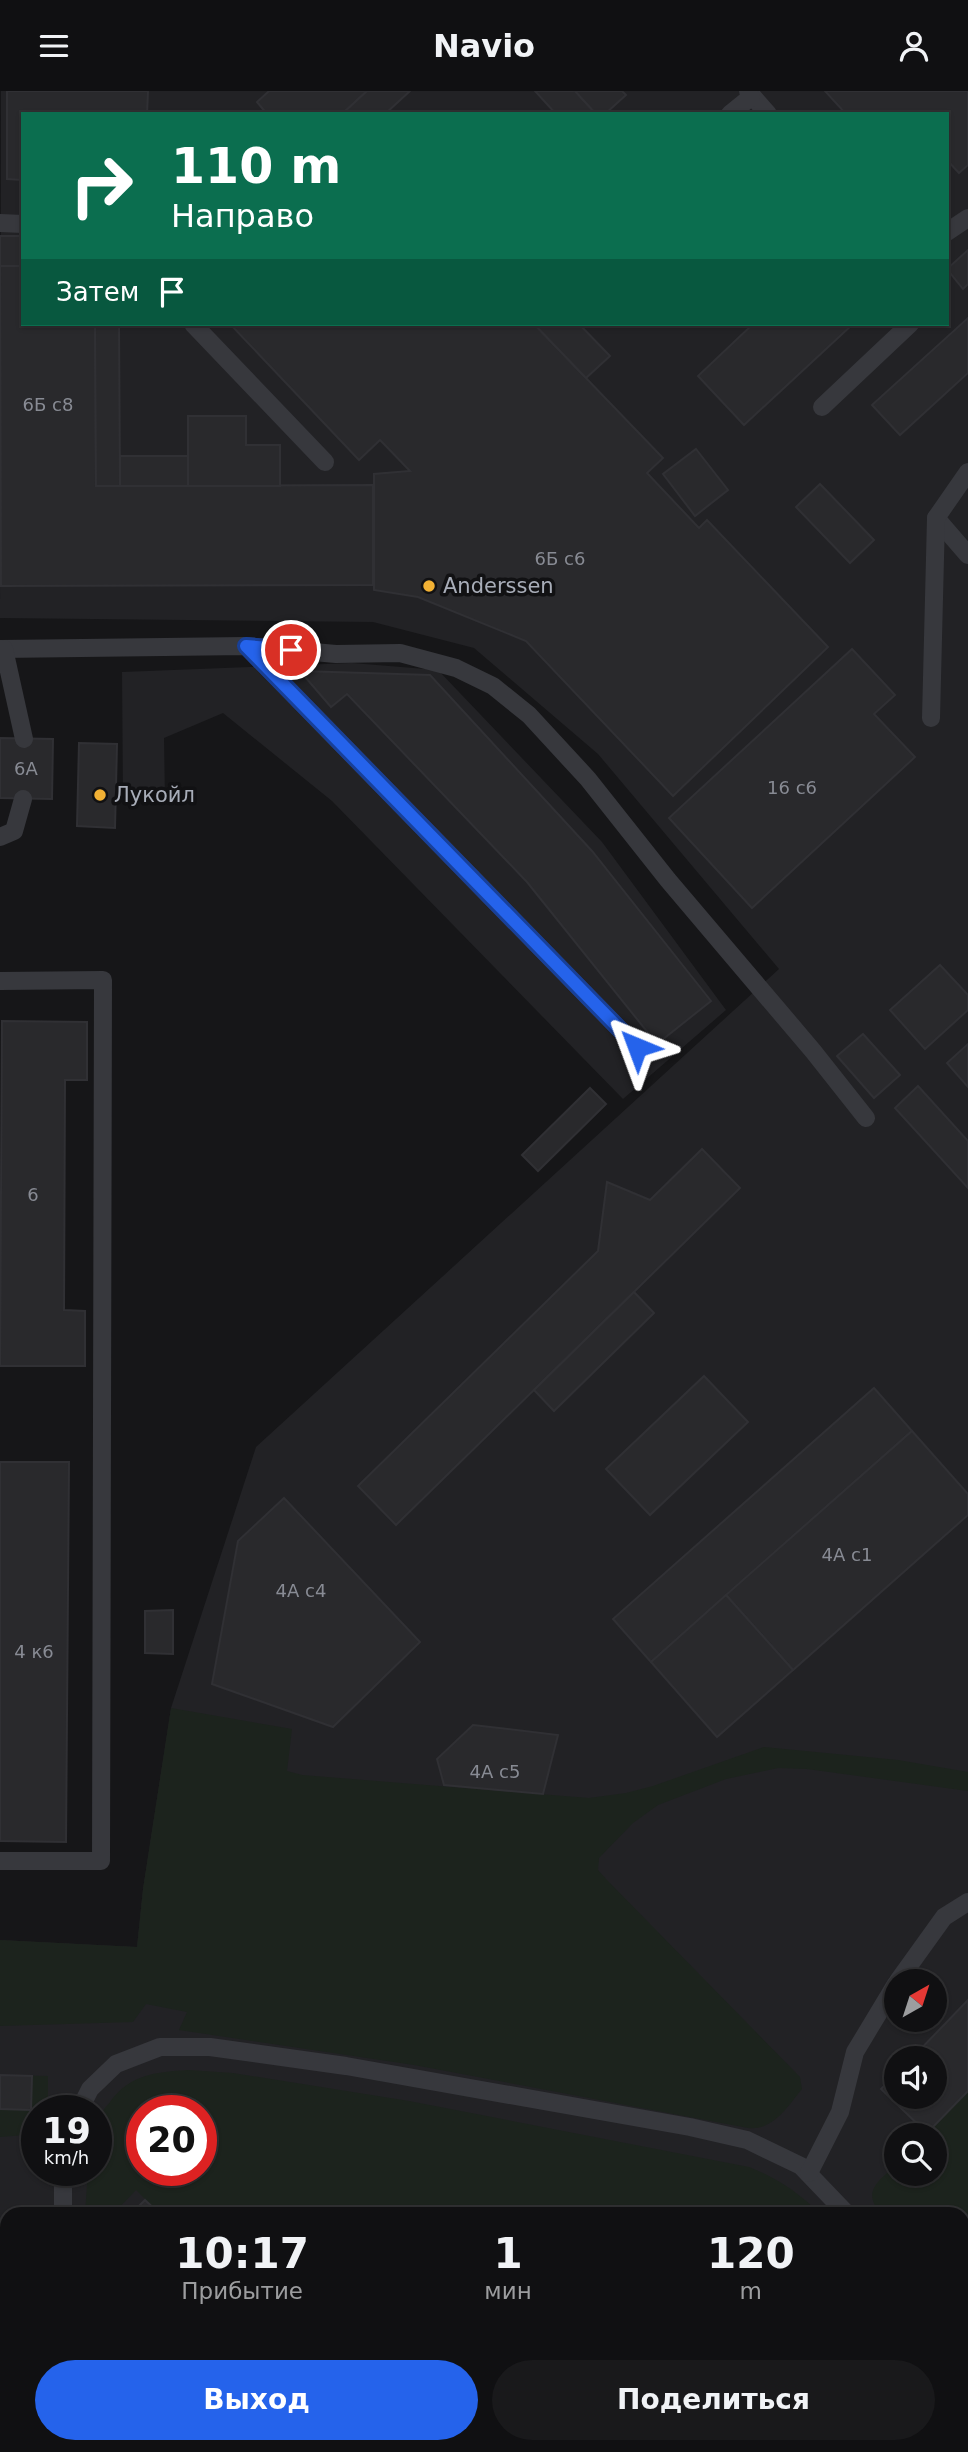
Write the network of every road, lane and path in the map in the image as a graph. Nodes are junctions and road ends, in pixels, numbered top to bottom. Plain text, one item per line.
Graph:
1 (750, 94) edge
2 (732, 112) edge
3 (766, 112) edge
4 (968, 218) edge
5 (0, 223) edge
6 (21, 223) edge
7 (949, 231) edge
8 (195, 326) edge
9 (908, 326) edge
10 (822, 408) dead end
11 (325, 462) dead end
12 (968, 472) edge
13 (936, 518) junction
14 (968, 555) edge
15 (246, 646) junction
16 (2, 649) edge
17 (932, 718) dead end
18 (24, 739) dead end
19 (23, 799) dead end
20 (0, 837) edge
21 (0, 981) edge
22 (637, 1047) dead end
23 (866, 1118) dead end
24 (0, 1861) edge
25 (968, 1902) edge
26 (906, 1969) edge
27 (884, 2004) edge
28 (87, 2095) edge
29 (809, 2173) junction
30 (63, 2186) edge
31 (62, 2207) edge
32 (841, 2207) edge

1 - 2 lane
1 - 3 lane
4 - 7 lane
5 - 6 lane
8 - 11 lane
9 - 10 lane
12 - 13 lane
13 - 14 lane
13 - 17 lane
15 - 16 lane
15 - 22 lane
15 - 23 lane
16 - 18 lane
19 - 20 lane
21 - 24 lane
25 - 26 lane
27 - 29 lane
28 - 29 lane
29 - 32 lane
30 - 31 lane

